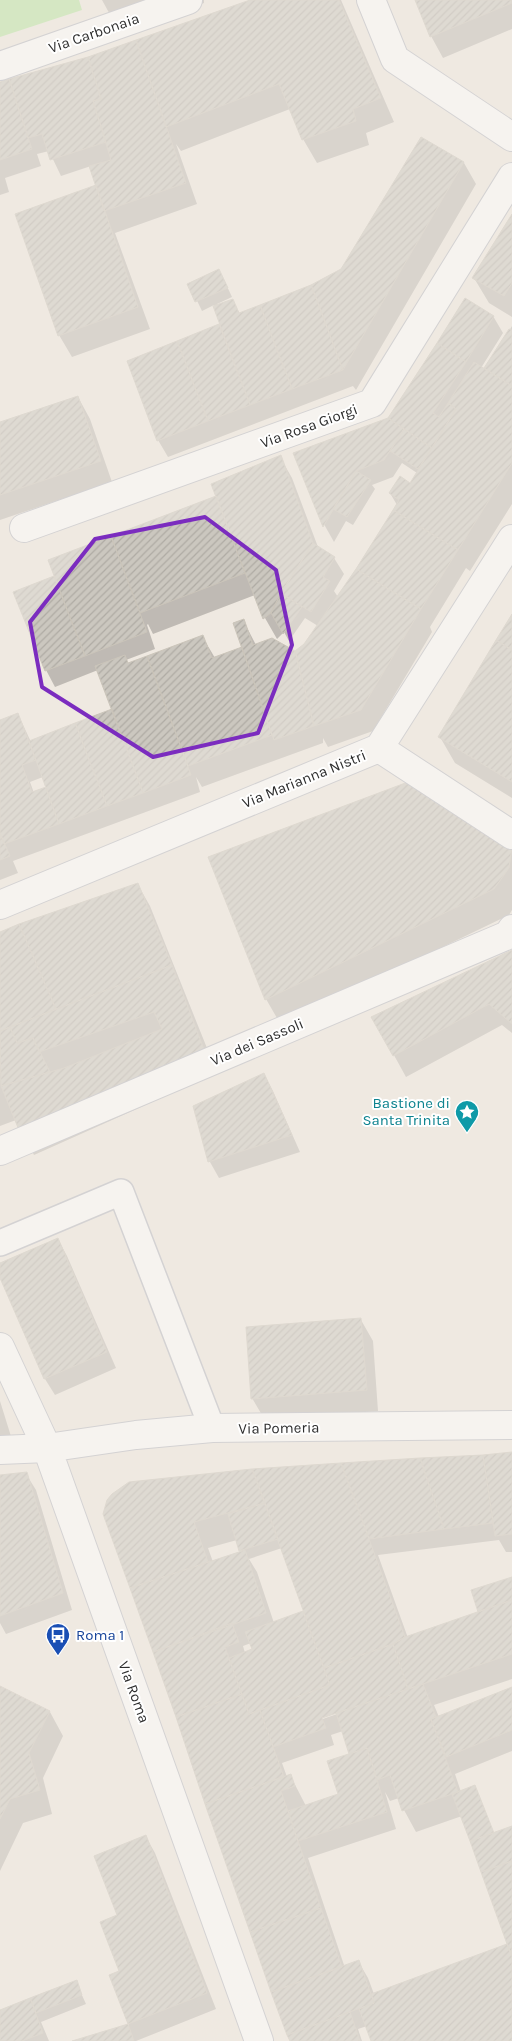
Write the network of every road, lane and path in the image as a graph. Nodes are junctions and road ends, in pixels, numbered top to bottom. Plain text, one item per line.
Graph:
1 (188, 0) edge
2 (371, 0) edge
3 (0, 66) edge
4 (512, 137) edge
5 (512, 177) edge
6 (24, 528) dead end
7 (512, 539) edge
8 (379, 748) junction
9 (512, 835) edge
10 (0, 904) edge
11 (512, 929) edge
12 (0, 1152) edge
13 (0, 1243) edge
14 (0, 1347) edge
15 (512, 1425) edge
16 (212, 1428) junction
17 (47, 1448) junction
18 (0, 1450) edge
19 (259, 2041) edge

1 - 3 street, Via Carbonaia
2 - 4 street
5 - 6 street, Via Rosa Giorgi
7 - 8 street, Via Marianna Nistri
8 - 9 street
8 - 10 street, Via Marianna Nistri
11 - 12 street, Via dei Sassoli
13 - 16 lane
14 - 17 street, Via Roma
15 - 16 street, Via Pomeria
16 - 17 street, Via Pomeria
17 - 18 street, Via Pomeria
17 - 19 street, Via Roma

